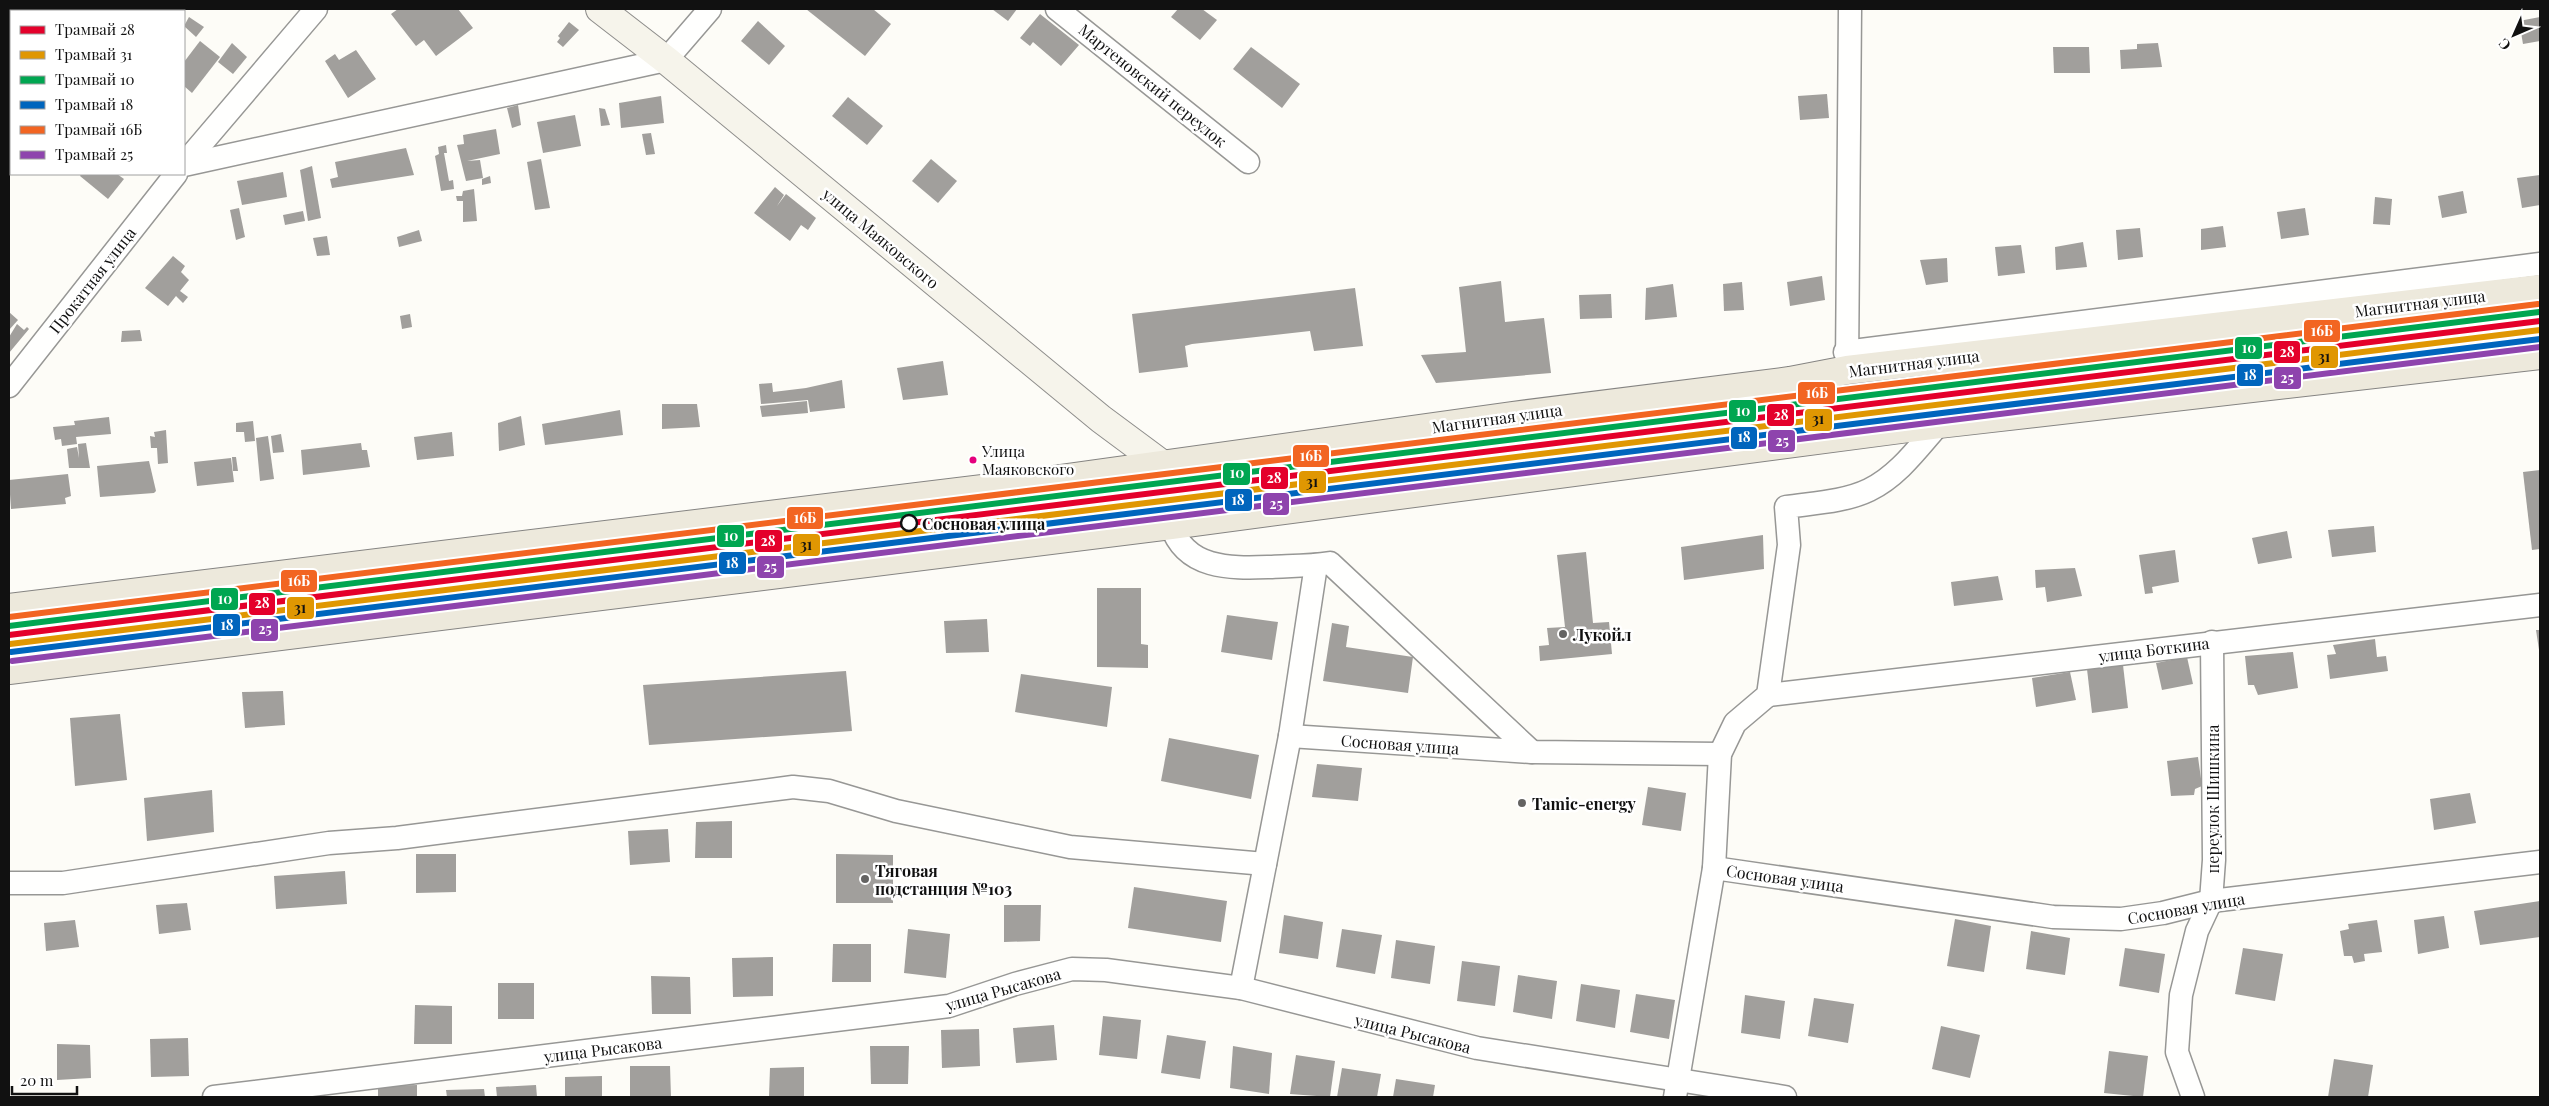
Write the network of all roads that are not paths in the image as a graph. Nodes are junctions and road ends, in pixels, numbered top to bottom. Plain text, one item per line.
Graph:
1 (316, 9) edge
2 (600, 9) edge
3 (710, 9) edge
4 (1058, 9) edge
5 (1850, 9) edge
6 (666, 60) junction
7 (1248, 162) dead end
8 (185, 164) edge
9 (185, 165) edge
10 (175, 175) edge
11 (2540, 264) edge
12 (2540, 289) edge
13 (2540, 355) edge
14 (1846, 361) junction
15 (9, 386) edge
16 (1938, 424) junction
17 (1163, 465) junction
18 (1171, 525) junction
19 (1316, 565) junction
20 (2540, 605) edge
21 (9, 608) edge
22 (2212, 642) junction
23 (9, 670) edge
24 (1768, 695) junction
25 (1290, 736) junction
26 (1532, 752) junction
27 (1720, 754) junction
28 (2540, 862) edge
29 (1265, 864) junction
30 (1714, 868) junction
31 (9, 883) edge
32 (2211, 901) junction
33 (1240, 988) junction
34 (1676, 1088) edge
35 (214, 1097) edge
36 (1785, 1097) edge
37 (2193, 1097) edge

1 - 8 street
2 - 6 main road, улица Маяковского
3 - 6 street
4 - 7 street, Мартеновский переулок
5 - 14 street
6 - 9 street
6 - 17 main road, улица Маяковского
10 - 15 street, Прокатная улица
11 - 14 street
12 - 14 main road, Магнитная улица
13 - 16 main road
14 - 17 main road, Магнитная улица
16 - 18 main road
16 - 24 street
17 - 18 street
17 - 21 main road, Магнитная улица
18 - 19 street
18 - 23 main road
19 - 25 street
19 - 26 street
20 - 22 street, улица Боткина
22 - 24 street, улица Боткина
22 - 32 street, переулок Шишкина
24 - 27 street
25 - 26 street, Сосновая улица
25 - 29 street
26 - 27 street, Сосновая улица
27 - 30 street
28 - 32 street, Сосновая улица
29 - 31 street
29 - 33 street
30 - 32 street, Сосновая улица
30 - 34 street
32 - 37 street, переулок Шишкина
33 - 34 street, улица Рысакова
33 - 35 street, улица Рысакова
34 - 36 street, улица Рысакова

